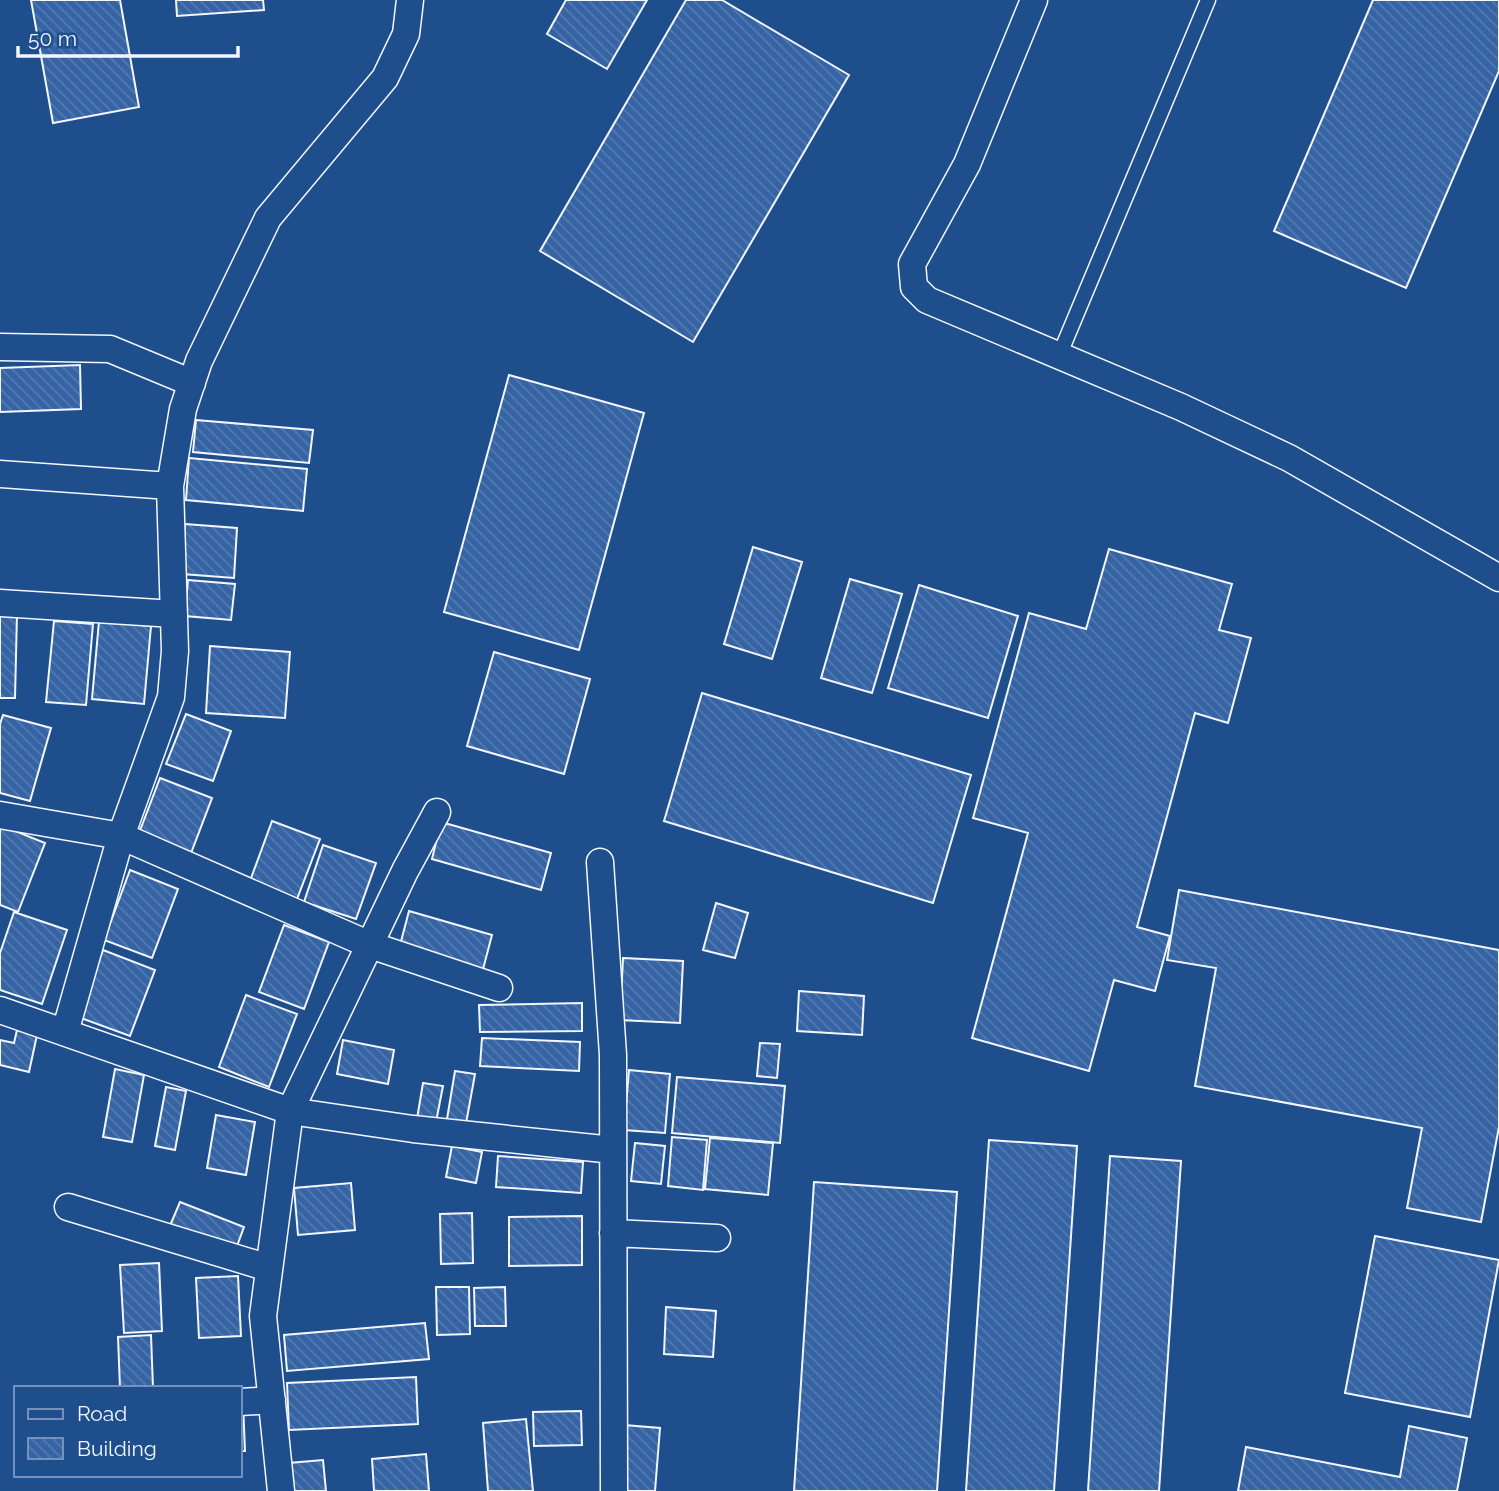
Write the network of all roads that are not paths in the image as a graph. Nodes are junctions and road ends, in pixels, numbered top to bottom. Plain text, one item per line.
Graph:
1 (410, 0) edge
2 (1034, 0) edge
3 (1208, 0) edge
4 (0, 347) edge
5 (1059, 356) junction
6 (192, 383) junction
7 (0, 474) edge
8 (170, 486) junction
9 (1499, 578) edge
10 (0, 603) edge
11 (174, 614) junction
12 (437, 812) dead end
13 (0, 815) edge
14 (121, 836) junction
15 (600, 862) dead end
16 (370, 945) junction
17 (499, 988) dead end
18 (0, 1010) edge
19 (65, 1032) junction
20 (290, 1111) junction
21 (613, 1150) junction
22 (68, 1207) dead end
23 (613, 1233) junction
24 (717, 1238) dead end
25 (270, 1268) junction
26 (272, 1400) junction
27 (242, 1402) edge
28 (281, 1491) edge
29 (614, 1491) edge

1 - 6 street
2 - 5 street
3 - 5 lane
4 - 6 street
5 - 9 street
6 - 8 street
7 - 8 street
8 - 11 street
10 - 11 street
11 - 14 street
12 - 16 street
13 - 14 street
14 - 16 street
14 - 19 street
15 - 21 street
16 - 17 street
16 - 20 street
18 - 19 street
19 - 20 street
20 - 21 street
20 - 25 street
21 - 23 street
22 - 25 street
23 - 24 street
23 - 29 street
25 - 26 street
26 - 27 street
26 - 28 street

